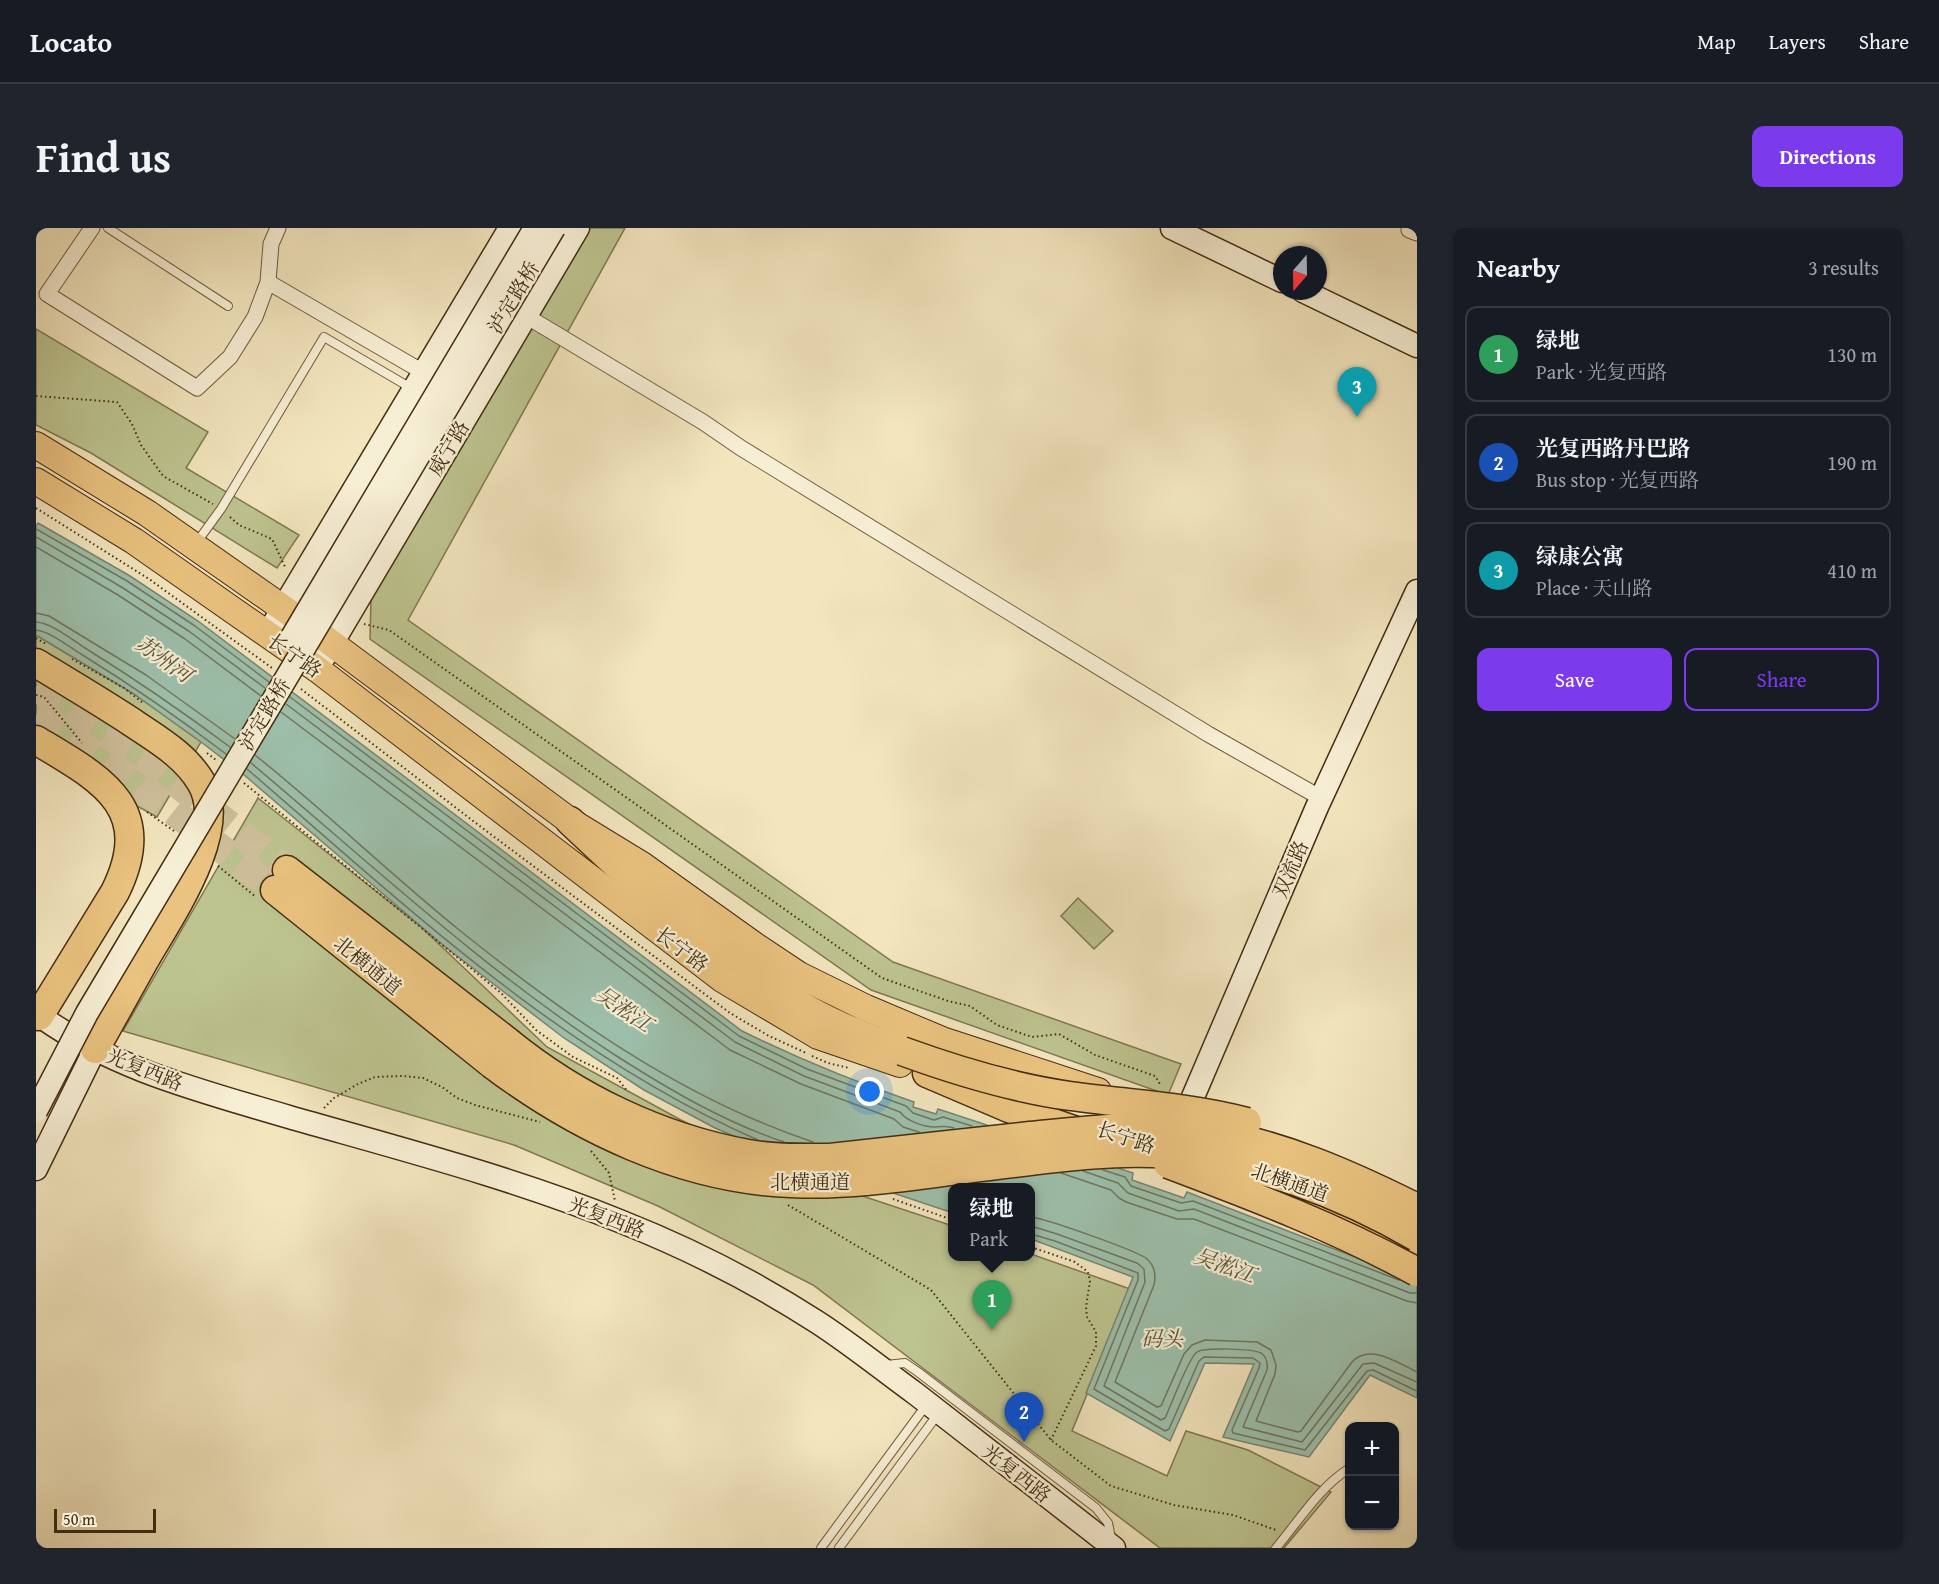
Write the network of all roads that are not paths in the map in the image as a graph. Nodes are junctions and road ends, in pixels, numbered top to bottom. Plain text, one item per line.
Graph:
1 (92, 228) edge
2 (108, 228) edge
3 (278, 228) edge
4 (510, 228) edge
5 (535, 228) edge
6 (554, 228) edge
7 (578, 228) edge
8 (1173, 228) edge
9 (1273, 277) edge
10 (268, 282) junction
11 (1322, 300) edge
12 (228, 306) dead end
13 (526, 316) junction
14 (1417, 346) edge
15 (418, 380) junction
16 (36, 445) edge
17 (36, 481) edge
18 (194, 546) junction
19 (1417, 591) edge
20 (283, 608) junction
21 (267, 635) junction
22 (332, 644) junction
23 (41, 653) edge
24 (317, 669) junction
25 (36, 740) edge
26 (1321, 798) junction
27 (570, 821) junction
28 (280, 880) tunnel mouth
29 (37, 1017) edge
30 (95, 1049) junction
31 (500, 1053) junction
32 (927, 1073) junction
33 (36, 1077) edge
34 (36, 1112) edge
35 (1184, 1119) junction
36 (1172, 1151) junction
37 (36, 1169) edge
38 (1273, 1174) junction
39 (1417, 1194) edge
40 (1417, 1208) edge
41 (1417, 1216) edge
42 (1417, 1237) edge
43 (1417, 1249) edge
44 (1417, 1272) edge
45 (878, 1366) junction
46 (933, 1408) junction
47 (991, 1440) junction
48 (1345, 1471) edge
49 (821, 1548) edge
50 (839, 1548) edge
51 (1114, 1548) edge
52 (1276, 1548) edge

1 - 10 street
2 - 12 lane
3 - 10 street
4 - 15 main road
5 - 33 main road, 泸定路桥, bridge
6 - 34 main road, 泸定路桥, bridge
7 - 13 main road, 威宁路
8 - 9 main road
10 - 15 street
11 - 14 main road
13 - 22 main road, 威宁路
13 - 26 street
15 - 18 lane
15 - 20 main road
16 - 18 main road, 长宁路
17 - 21 main road, 长宁路
18 - 20 main road, 长宁路
19 - 26 main road, 双流路
20 - 21 main road
20 - 22 main road, 长宁路
21 - 24 main road, 长宁路
22 - 24 main road, 威宁路
22 - 27 main road, 长宁路
23 - 30 highway
24 - 32 main road, 长宁路
25 - 29 highway
26 - 35 main road, 双流路
27 - 35 main road, 长宁路
27 - 39 highway, bridge
28 - 31 highway, 北横通道
29 - 30 main road, 光复西路
30 - 37 main road
30 - 45 main road, 光复西路
31 - 38 highway, 北横通道, bridge
31 - 40 highway, 北横通道, bridge
32 - 36 main road, 长宁路
32 - 44 highway, bridge
35 - 36 main road, 双流路
35 - 41 main road, 长宁路
36 - 43 main road, 长宁路
38 - 42 highway, 北横通道, bridge
38 - 43 highway, bridge
45 - 46 main road, 光复西路
45 - 47 lane
46 - 47 main road, 光复西路
46 - 49 lane
46 - 50 lane
47 - 51 main road, 光复西路
48 - 52 lane

